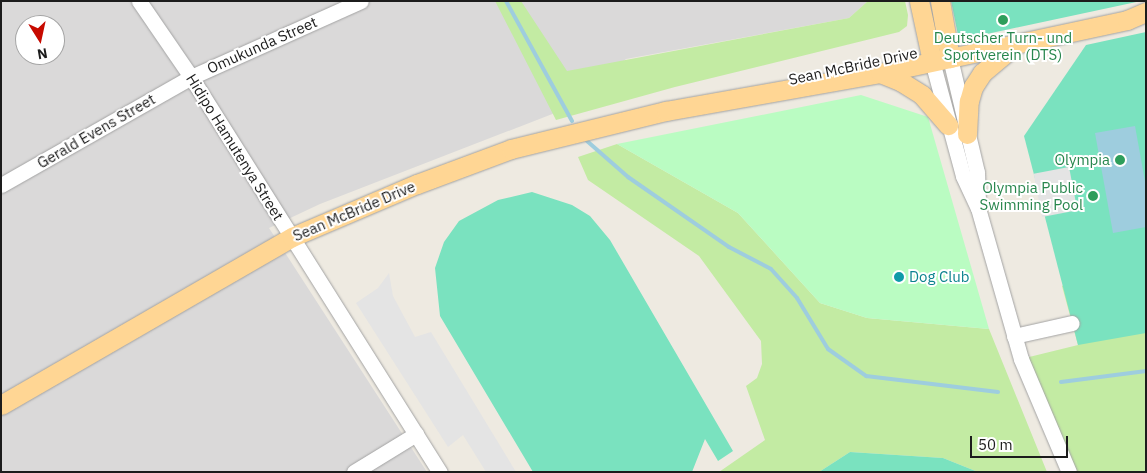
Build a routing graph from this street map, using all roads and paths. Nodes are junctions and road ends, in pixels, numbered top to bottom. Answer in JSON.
{"nodes":[{"id":1,"x":139,"y":1,"type":"edge"},
{"id":2,"x":361,"y":1,"type":"edge"},
{"id":3,"x":919,"y":1,"type":"edge"},
{"id":4,"x":940,"y":1,"type":"edge"},
{"id":5,"x":1146,"y":8,"type":"edge"},
{"id":6,"x":1146,"y":12,"type":"edge"},
{"id":7,"x":1021,"y":43,"type":"junction"},
{"id":8,"x":940,"y":54,"type":"junction"},
{"id":9,"x":880,"y":73,"type":"junction"},
{"id":10,"x":191,"y":77,"type":"junction"},
{"id":11,"x":740,"y":96,"type":"junction"},
{"id":12,"x":948,"y":125,"type":"junction"},
{"id":13,"x":967,"y":134,"type":"junction"},
{"id":14,"x":1,"y":185,"type":"edge"},
{"id":15,"x":978,"y":208,"type":"junction"},
{"id":16,"x":292,"y":237,"type":"junction"},
{"id":17,"x":1072,"y":323,"type":"dead end"},
{"id":18,"x":1014,"y":336,"type":"junction"},
{"id":19,"x":1,"y":405,"type":"edge"},
{"id":20,"x":416,"y":434,"type":"junction"},
{"id":21,"x":354,"y":472,"type":"edge"},
{"id":22,"x":440,"y":472,"type":"edge"},
{"id":23,"x":1069,"y":472,"type":"edge"}],
"edges":[{"from":1,"to":10,"type":"street","name":"Hidipo Hamutenya Street"},
{"from":2,"to":10,"type":"street","name":"Omukunda Street"},
{"from":3,"to":8,"type":"main road"},
{"from":4,"to":8,"type":"main road"},
{"from":5,"to":8,"type":"main road","name":"Sean McBride Drive"},
{"from":6,"to":7,"type":"main road","name":"Sean McBride Drive"},
{"from":7,"to":8,"type":"main road","name":"Sean McBride Drive"},
{"from":7,"to":13,"type":"main road"},
{"from":8,"to":9,"type":"main road","name":"Sean McBride Drive"},
{"from":8,"to":11,"type":"main road","name":"Sean McBride Drive"},
{"from":8,"to":12,"type":"street"},
{"from":8,"to":13,"type":"street"},
{"from":9,"to":11,"type":"main road","name":"Sean McBride Drive"},
{"from":9,"to":12,"type":"main road"},
{"from":10,"to":14,"type":"street","name":"Gerald Evens Street"},
{"from":10,"to":16,"type":"street","name":"Hidipo Hamutenya Street"},
{"from":11,"to":16,"type":"main road","name":"Sean McBride Drive"},
{"from":12,"to":15,"type":"street"},
{"from":13,"to":15,"type":"street"},
{"from":15,"to":18,"type":"street"},
{"from":16,"to":19,"type":"main road","name":"Sean McBride Drive"},
{"from":16,"to":20,"type":"street","name":"Hidipo Hamutenya Street"},
{"from":17,"to":18,"type":"street"},
{"from":18,"to":23,"type":"street"},
{"from":20,"to":21,"type":"street"},
{"from":20,"to":22,"type":"street","name":"Hidipo Hamutenya Street"}]}
